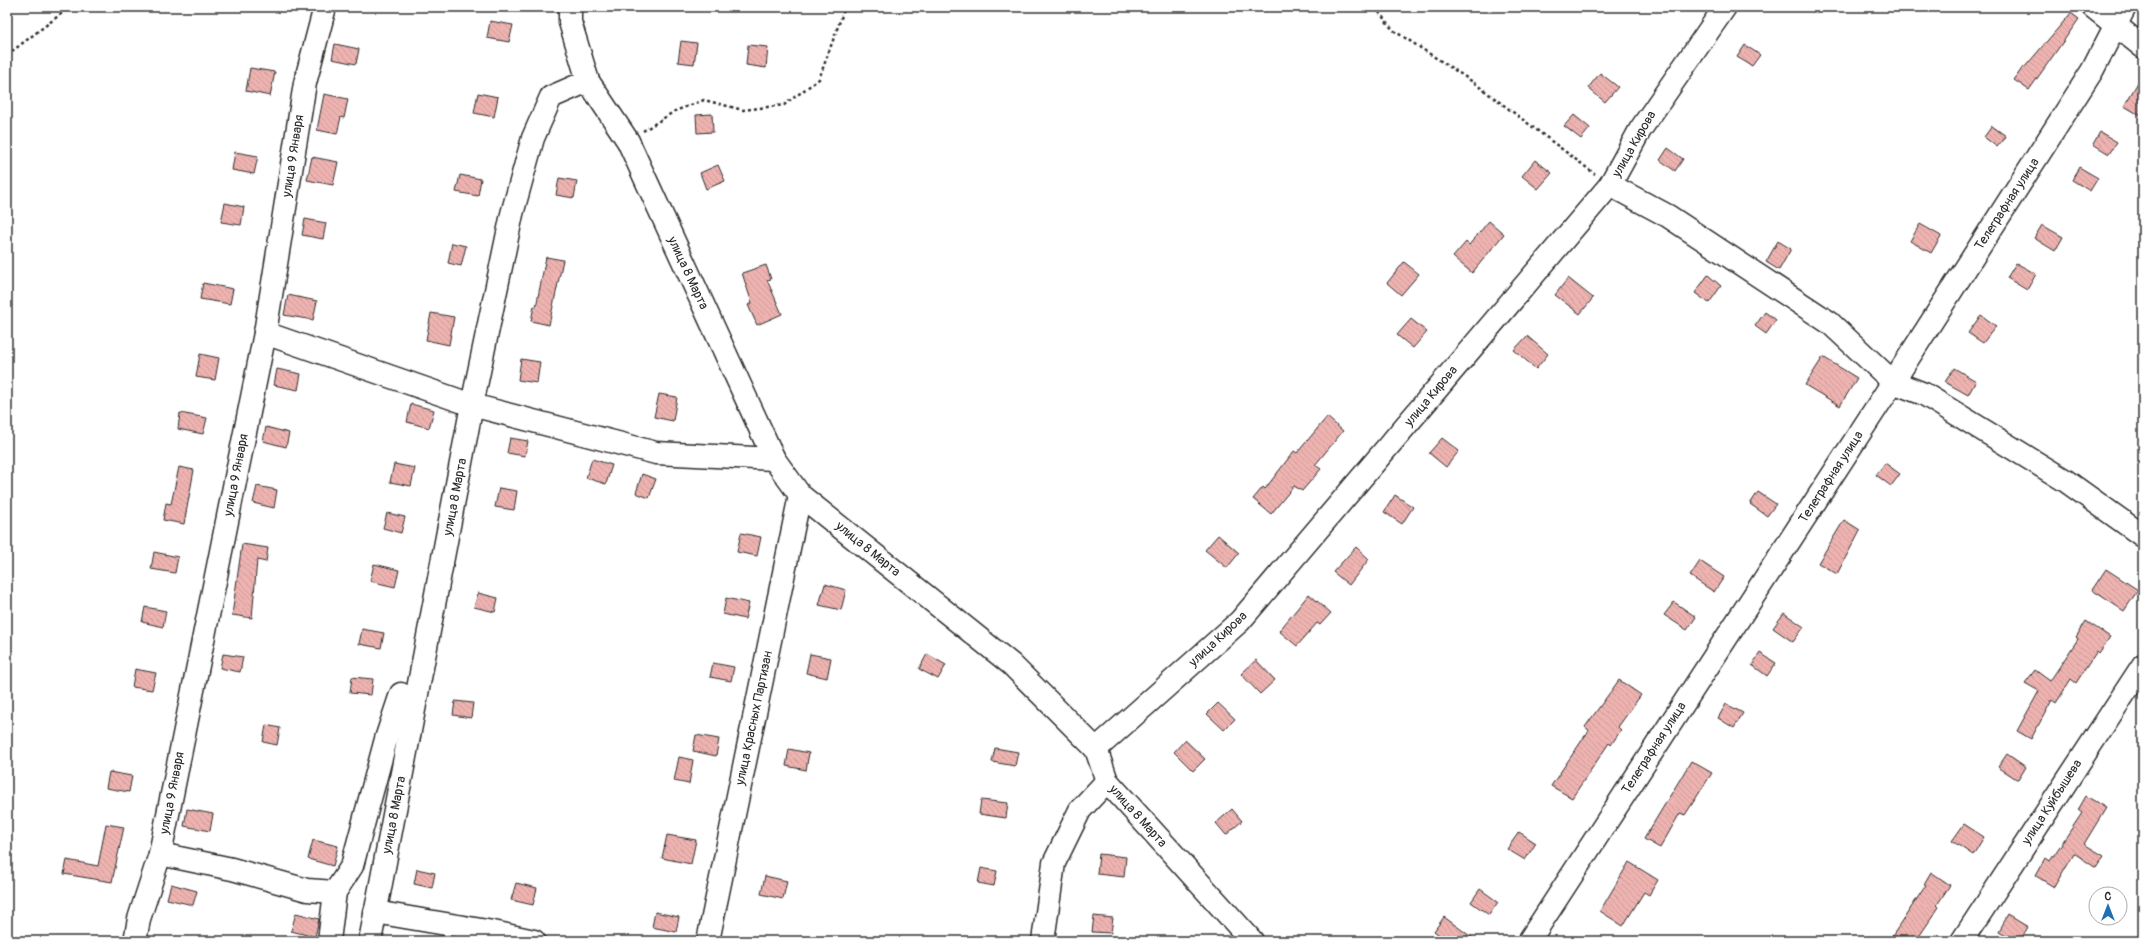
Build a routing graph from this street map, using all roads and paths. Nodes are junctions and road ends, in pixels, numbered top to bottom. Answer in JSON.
{"nodes":[{"id":1,"x":70,"y":7,"type":"edge"},
{"id":2,"x":325,"y":7,"type":"edge"},
{"id":3,"x":570,"y":7,"type":"edge"},
{"id":4,"x":845,"y":7,"type":"edge"},
{"id":5,"x":1375,"y":7,"type":"edge"},
{"id":6,"x":1725,"y":7,"type":"edge"},
{"id":7,"x":2093,"y":7,"type":"edge"},
{"id":8,"x":2120,"y":15,"type":"edge"},
{"id":9,"x":2143,"y":47,"type":"edge"},
{"id":10,"x":7,"y":56,"type":"edge"},
{"id":11,"x":588,"y":81,"type":"junction"},
{"id":12,"x":628,"y":141,"type":"junction"},
{"id":13,"x":1610,"y":185,"type":"junction"},
{"id":14,"x":265,"y":333,"type":"junction"},
{"id":15,"x":1893,"y":382,"type":"junction"},
{"id":16,"x":472,"y":405,"type":"junction"},
{"id":17,"x":774,"y":459,"type":"junction"},
{"id":18,"x":800,"y":495,"type":"junction"},
{"id":19,"x":2143,"y":536,"type":"edge"},
{"id":20,"x":440,"y":577,"type":"junction"},
{"id":21,"x":2143,"y":665,"type":"edge"},
{"id":22,"x":401,"y":694,"type":"junction"},
{"id":23,"x":1096,"y":749,"type":"junction"},
{"id":24,"x":402,"y":773,"type":"junction"},
{"id":25,"x":1107,"y":781,"type":"junction"},
{"id":26,"x":160,"y":854,"type":"junction"},
{"id":27,"x":335,"y":892,"type":"junction"},
{"id":28,"x":375,"y":912,"type":"junction"},
{"id":29,"x":135,"y":941,"type":"edge"},
{"id":30,"x":329,"y":941,"type":"edge"},
{"id":31,"x":370,"y":941,"type":"edge"},
{"id":32,"x":534,"y":941,"type":"edge"},
{"id":33,"x":708,"y":941,"type":"edge"},
{"id":34,"x":1043,"y":941,"type":"edge"},
{"id":35,"x":1252,"y":941,"type":"edge"},
{"id":36,"x":1529,"y":941,"type":"edge"},
{"id":37,"x":1962,"y":941,"type":"edge"}],
"edges":[{"from":1,"to":10,"type":"path"},
{"from":2,"to":14,"type":"street","name":"улица 9 Января"},
{"from":3,"to":11,"type":"street","name":"улица 8 Марта"},
{"from":4,"to":12,"type":"path"},
{"from":5,"to":13,"type":"path"},
{"from":6,"to":13,"type":"street","name":"улица Кирова"},
{"from":7,"to":8,"type":"street"},
{"from":8,"to":9,"type":"street"},
{"from":8,"to":15,"type":"street","name":"Телеграфная улица"},
{"from":11,"to":12,"type":"street","name":"улица 8 Марта"},
{"from":11,"to":16,"type":"street","name":"улица 8 Марта"},
{"from":12,"to":17,"type":"street","name":"улица 8 Марта"},
{"from":13,"to":15,"type":"street"},
{"from":13,"to":23,"type":"street","name":"улица Кирова"},
{"from":14,"to":16,"type":"street"},
{"from":14,"to":26,"type":"street","name":"улица 9 Января"},
{"from":15,"to":19,"type":"street"},
{"from":15,"to":36,"type":"street","name":"Телеграфная улица"},
{"from":16,"to":17,"type":"street"},
{"from":16,"to":20,"type":"street","name":"улица 8 Марта"},
{"from":17,"to":18,"type":"street","name":"улица 8 Марта"},
{"from":18,"to":23,"type":"street","name":"улица 8 Марта"},
{"from":18,"to":33,"type":"street","name":"улица Красных Партизан"},
{"from":20,"to":22,"type":"street"},
{"from":20,"to":24,"type":"street","name":"улица 8 Марта"},
{"from":21,"to":37,"type":"street","name":"улица Куйбышева"},
{"from":22,"to":24,"type":"street"},
{"from":22,"to":27,"type":"street"},
{"from":23,"to":25,"type":"street","name":"улица 8 Марта"},
{"from":24,"to":28,"type":"street","name":"улица 8 Марта"},
{"from":25,"to":34,"type":"street"},
{"from":25,"to":35,"type":"street","name":"улица 8 Марта"},
{"from":26,"to":27,"type":"street"},
{"from":26,"to":29,"type":"street","name":"улица 9 Января"},
{"from":27,"to":30,"type":"street"},
{"from":28,"to":31,"type":"street","name":"улица 8 Марта"},
{"from":28,"to":32,"type":"street"}]}
